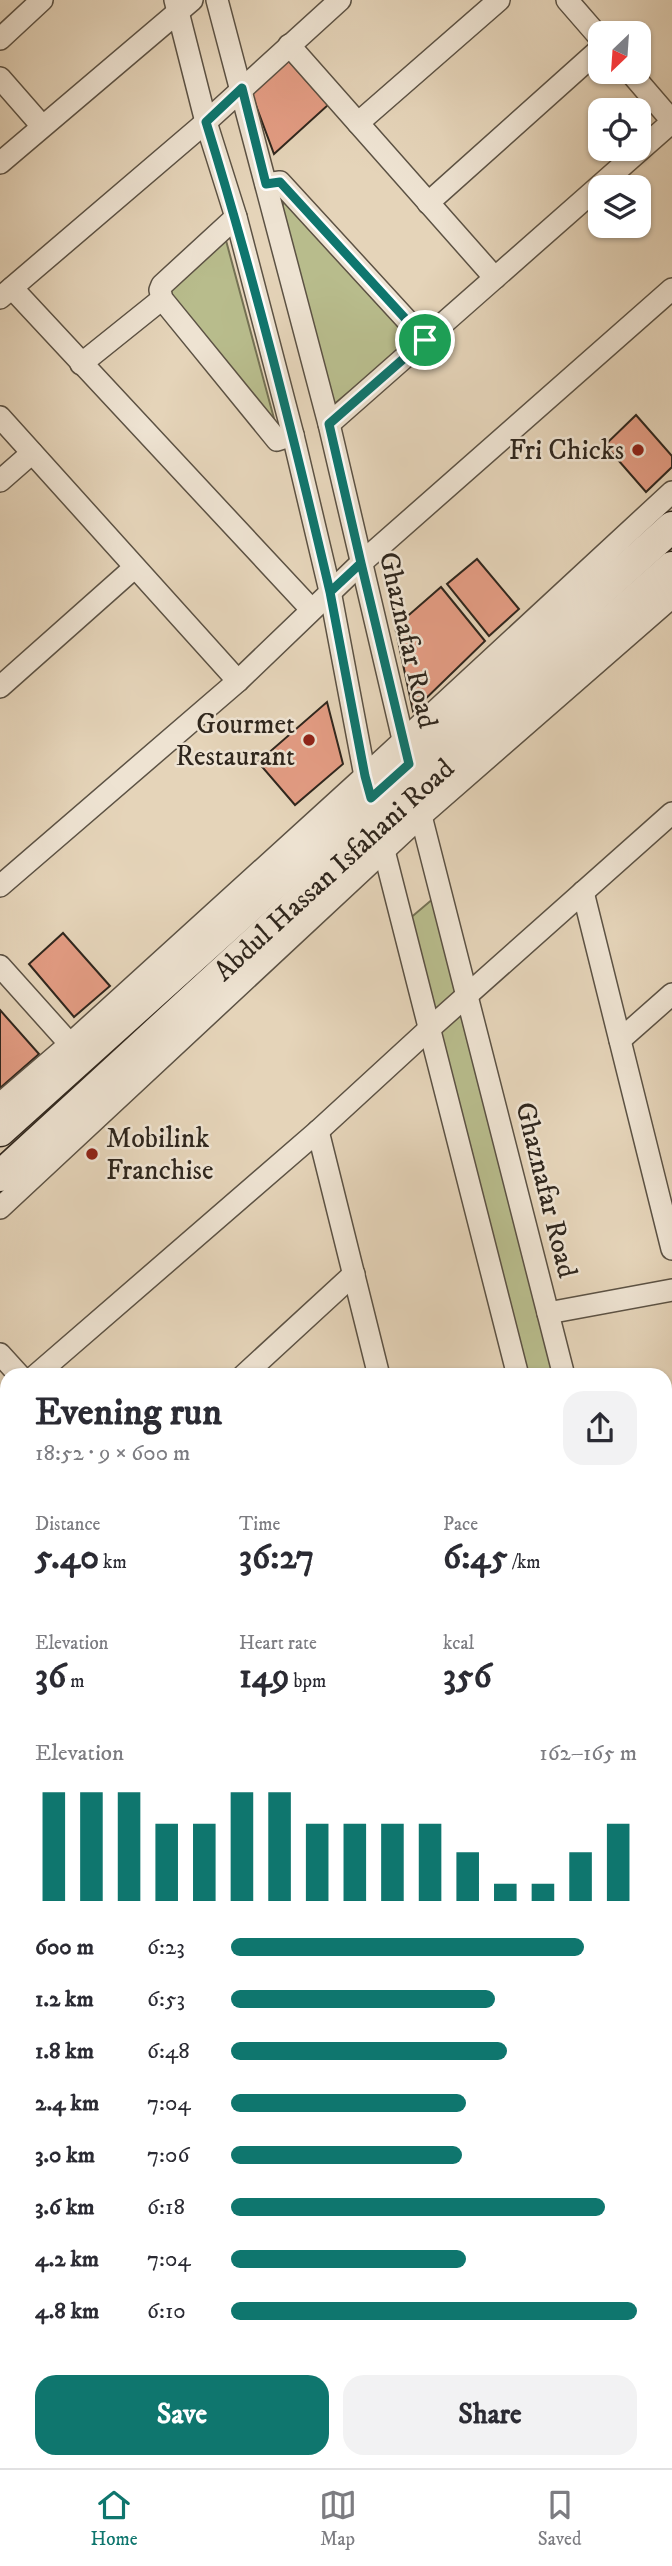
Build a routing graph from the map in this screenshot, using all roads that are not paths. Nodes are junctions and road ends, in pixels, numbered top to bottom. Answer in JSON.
{"nodes":[{"id":1,"x":42,"y":0,"type":"edge"},
{"id":2,"x":217,"y":0,"type":"edge"},
{"id":3,"x":340,"y":0,"type":"edge"},
{"id":4,"x":499,"y":0,"type":"edge"},
{"id":5,"x":567,"y":0,"type":"edge"},
{"id":6,"x":181,"y":4,"type":"edge"},
{"id":7,"x":588,"y":24,"type":"edge"},
{"id":8,"x":0,"y":39,"type":"edge"},
{"id":9,"x":289,"y":45,"type":"junction"},
{"id":10,"x":588,"y":60,"type":"edge"},
{"id":11,"x":0,"y":78,"type":"edge"},
{"id":12,"x":640,"y":84,"type":"edge"},
{"id":13,"x":242,"y":88,"type":"junction"},
{"id":14,"x":672,"y":121,"type":"edge"},
{"id":15,"x":206,"y":122,"type":"junction"},
{"id":16,"x":358,"y":123,"type":"junction"},
{"id":17,"x":42,"y":126,"type":"junction"},
{"id":18,"x":0,"y":163,"type":"edge"},
{"id":19,"x":266,"y":184,"type":"junction"},
{"id":20,"x":428,"y":203,"type":"junction"},
{"id":21,"x":236,"y":217,"type":"junction"},
{"id":22,"x":495,"y":278,"type":"junction"},
{"id":23,"x":672,"y":289,"type":"edge"},
{"id":24,"x":6,"y":293,"type":"edge"},
{"id":25,"x":162,"y":299,"type":"junction"},
{"id":26,"x":425,"y":340,"type":"junction"},
{"id":27,"x":81,"y":364,"type":"junction"},
{"id":28,"x":0,"y":417,"type":"edge"},
{"id":29,"x":329,"y":424,"type":"junction"},
{"id":30,"x":293,"y":436,"type":"junction"},
{"id":31,"x":32,"y":453,"type":"junction"},
{"id":32,"x":0,"y":481,"type":"edge"},
{"id":33,"x":672,"y":492,"type":"edge"},
{"id":34,"x":672,"y":527,"type":"edge"},
{"id":35,"x":361,"y":563,"type":"junction"},
{"id":36,"x":672,"y":567,"type":"edge"},
{"id":37,"x":134,"y":568,"type":"junction"},
{"id":38,"x":330,"y":592,"type":"junction"},
{"id":39,"x":672,"y":597,"type":"edge"},
{"id":40,"x":310,"y":609,"type":"junction"},
{"id":41,"x":238,"y":681,"type":"junction"},
{"id":42,"x":0,"y":687,"type":"edge"},
{"id":43,"x":406,"y":751,"type":"junction"},
{"id":44,"x":368,"y":787,"type":"junction"},
{"id":45,"x":419,"y":805,"type":"junction"},
{"id":46,"x":672,"y":813,"type":"edge"},
{"id":47,"x":381,"y":840,"type":"junction"},
{"id":48,"x":0,"y":886,"type":"edge"},
{"id":49,"x":583,"y":892,"type":"junction"},
{"id":50,"x":0,"y":966,"type":"edge"},
{"id":51,"x":468,"y":995,"type":"junction"},
{"id":52,"x":672,"y":995,"type":"edge"},
{"id":53,"x":428,"y":1030,"type":"junction"},
{"id":54,"x":620,"y":1040,"type":"junction"},
{"id":55,"x":76,"y":1051,"type":"junction"},
{"id":56,"x":0,"y":1104,"type":"edge"},
{"id":57,"x":0,"y":1131,"type":"edge"},
{"id":58,"x":318,"y":1131,"type":"junction"},
{"id":59,"x":0,"y":1177,"type":"edge"},
{"id":60,"x":0,"y":1208,"type":"edge"},
{"id":61,"x":672,"y":1249,"type":"edge"},
{"id":62,"x":354,"y":1273,"type":"junction"},
{"id":63,"x":672,"y":1290,"type":"edge"},
{"id":64,"x":548,"y":1312,"type":"junction"},
{"id":65,"x":0,"y":1354,"type":"edge"},
{"id":66,"x":13,"y":1368,"type":"edge"},
{"id":67,"x":44,"y":1368,"type":"edge"},
{"id":68,"x":252,"y":1368,"type":"edge"},
{"id":69,"x":377,"y":1368,"type":"edge"},
{"id":70,"x":516,"y":1368,"type":"edge"},
{"id":71,"x":562,"y":1368,"type":"edge"}],
"edges":[{"from":1,"to":8,"type":"street"},
{"from":2,"to":13,"type":"street","name":"Ghaznafar Road"},
{"from":3,"to":9,"type":"street"},
{"from":4,"to":16,"type":"street"},
{"from":5,"to":7,"type":"street"},
{"from":6,"to":15,"type":"street"},
{"from":6,"to":17,"type":"street"},
{"from":9,"to":13,"type":"street"},
{"from":9,"to":16,"type":"street"},
{"from":10,"to":20,"type":"street"},
{"from":11,"to":17,"type":"street"},
{"from":12,"to":14,"type":"street"},
{"from":13,"to":15,"type":"street"},
{"from":13,"to":19,"type":"street","name":"Ghaznafar Road"},
{"from":14,"to":22,"type":"street"},
{"from":15,"to":21,"type":"street"},
{"from":15,"to":24,"type":"street"},
{"from":16,"to":20,"type":"street"},
{"from":17,"to":18,"type":"street"},
{"from":19,"to":26,"type":"street"},
{"from":19,"to":29,"type":"street","name":"Ghaznafar Road"},
{"from":20,"to":22,"type":"street"},
{"from":21,"to":25,"type":"street"},
{"from":21,"to":30,"type":"street"},
{"from":22,"to":26,"type":"street"},
{"from":23,"to":35,"type":"street"},
{"from":24,"to":27,"type":"street"},
{"from":25,"to":27,"type":"street"},
{"from":25,"to":30,"type":"street"},
{"from":26,"to":29,"type":"street"},
{"from":27,"to":40,"type":"street"},
{"from":28,"to":31,"type":"street"},
{"from":29,"to":35,"type":"street","name":"Ghaznafar Road"},
{"from":30,"to":38,"type":"street"},
{"from":31,"to":32,"type":"street"},
{"from":31,"to":37,"type":"street"},
{"from":33,"to":43,"type":"street"},
{"from":34,"to":43,"type":"main road","name":"Abdul Hassan Isfahani Road"},
{"from":35,"to":38,"type":"street"},
{"from":35,"to":43,"type":"street","name":"Ghaznafar Road"},
{"from":36,"to":45,"type":"main road","name":"Abdul Hassan Isfahani Road"},
{"from":37,"to":41,"type":"street"},
{"from":37,"to":42,"type":"street"},
{"from":38,"to":40,"type":"street"},
{"from":38,"to":44,"type":"street"},
{"from":39,"to":45,"type":"street"},
{"from":40,"to":41,"type":"street"},
{"from":41,"to":48,"type":"street"},
{"from":43,"to":44,"type":"main road","name":"Abdul Hassan Isfahani Road"},
{"from":43,"to":45,"type":"street","name":"Ghaznafar Road"},
{"from":44,"to":47,"type":"street"},
{"from":44,"to":55,"type":"main road","name":"Abdul Hassan Isfahani Road"},
{"from":45,"to":47,"type":"main road","name":"Abdul Hassan Isfahani Road"},
{"from":45,"to":51,"type":"street","name":"Ghaznafar Road"},
{"from":46,"to":49,"type":"street"},
{"from":47,"to":53,"type":"street"},
{"from":47,"to":59,"type":"main road","name":"Abdul Hassan Isfahani Road"},
{"from":47,"to":60,"type":"street"},
{"from":49,"to":51,"type":"street"},
{"from":49,"to":54,"type":"street"},
{"from":50,"to":55,"type":"street"},
{"from":51,"to":53,"type":"street"},
{"from":51,"to":64,"type":"street","name":"Ghaznafar Road"},
{"from":52,"to":54,"type":"street"},
{"from":53,"to":58,"type":"street"},
{"from":53,"to":70,"type":"street"},
{"from":54,"to":61,"type":"street"},
{"from":55,"to":56,"type":"street"},
{"from":55,"to":57,"type":"main road","name":"Abdul Hassan Isfahani Road"},
{"from":58,"to":62,"type":"street"},
{"from":58,"to":67,"type":"street"},
{"from":62,"to":68,"type":"street"},
{"from":62,"to":69,"type":"street"},
{"from":63,"to":64,"type":"street"},
{"from":64,"to":71,"type":"street","name":"Ghaznafar Road"},
{"from":65,"to":66,"type":"street"}]}
